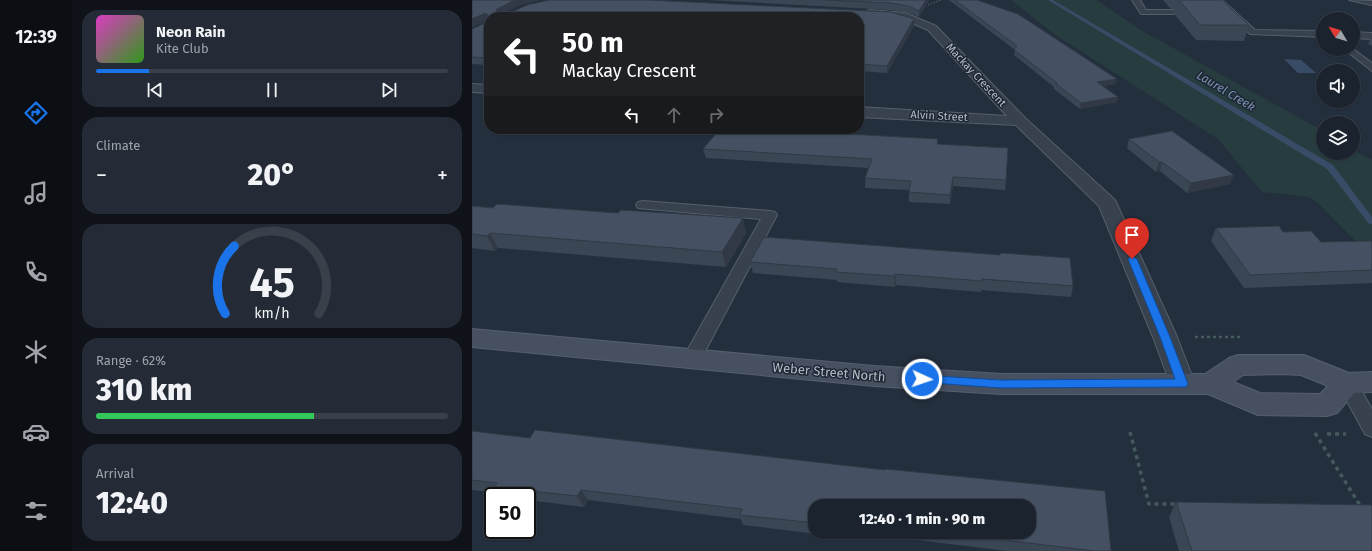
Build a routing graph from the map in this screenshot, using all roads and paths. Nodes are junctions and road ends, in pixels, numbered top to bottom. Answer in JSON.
{"nodes":[{"id":1,"x":1136,"y":0,"type":"edge"},
{"id":2,"x":1218,"y":0,"type":"edge"},
{"id":3,"x":1352,"y":0,"type":"edge"},
{"id":4,"x":1372,"y":3,"type":"edge"},
{"id":5,"x":864,"y":12,"type":"edge"},
{"id":6,"x":1173,"y":12,"type":"dead end"},
{"id":7,"x":1316,"y":34,"type":"edge"},
{"id":8,"x":1360,"y":35,"type":"edge"},
{"id":9,"x":1372,"y":36,"type":"edge"},
{"id":10,"x":1357,"y":56,"type":"edge"},
{"id":11,"x":1372,"y":68,"type":"edge"},
{"id":12,"x":472,"y":88,"type":"edge"},
{"id":13,"x":484,"y":89,"type":"edge"},
{"id":14,"x":864,"y":112,"type":"edge"},
{"id":15,"x":1020,"y":121,"type":"junction"},
{"id":16,"x":643,"y":206,"type":"dead end"},
{"id":17,"x":1194,"y":337,"type":"dead end"},
{"id":18,"x":1244,"y":337,"type":"dead end"},
{"id":19,"x":472,"y":338,"type":"edge"},
{"id":20,"x":692,"y":358,"type":"junction"},
{"id":21,"x":1359,"y":383,"type":"edge"},
{"id":22,"x":1182,"y":384,"type":"junction"},
{"id":23,"x":1210,"y":384,"type":"junction"},
{"id":24,"x":1372,"y":428,"type":"edge"},
{"id":25,"x":1130,"y":432,"type":"dead end"},
{"id":26,"x":1316,"y":435,"type":"dead end"},
{"id":27,"x":1181,"y":504,"type":"edge"},
{"id":28,"x":1356,"y":512,"type":"edge"}],
"edges":[{"from":1,"to":6,"type":"lane"},
{"from":2,"to":7,"type":"lane"},
{"from":3,"to":4,"type":"lane"},
{"from":5,"to":15,"type":"street","name":"Mackay Crescent"},
{"from":8,"to":9,"type":"lane"},
{"from":10,"to":11,"type":"lane"},
{"from":12,"to":13,"type":"street"},
{"from":14,"to":15,"type":"street","name":"Alvin Street"},
{"from":15,"to":22,"type":"street","name":"Mackay Crescent"},
{"from":16,"to":20,"type":"lane"},
{"from":17,"to":18,"type":"path"},
{"from":19,"to":20,"type":"main road","name":"Weber Street North"},
{"from":20,"to":22,"type":"main road","name":"Weber Street North"},
{"from":21,"to":23,"type":"main road"},
{"from":21,"to":23,"type":"main road","name":"Weber Street North"},
{"from":21,"to":24,"type":"lane"},
{"from":22,"to":23,"type":"main road","name":"Weber Street North"},
{"from":25,"to":27,"type":"path"},
{"from":26,"to":28,"type":"path"}]}
